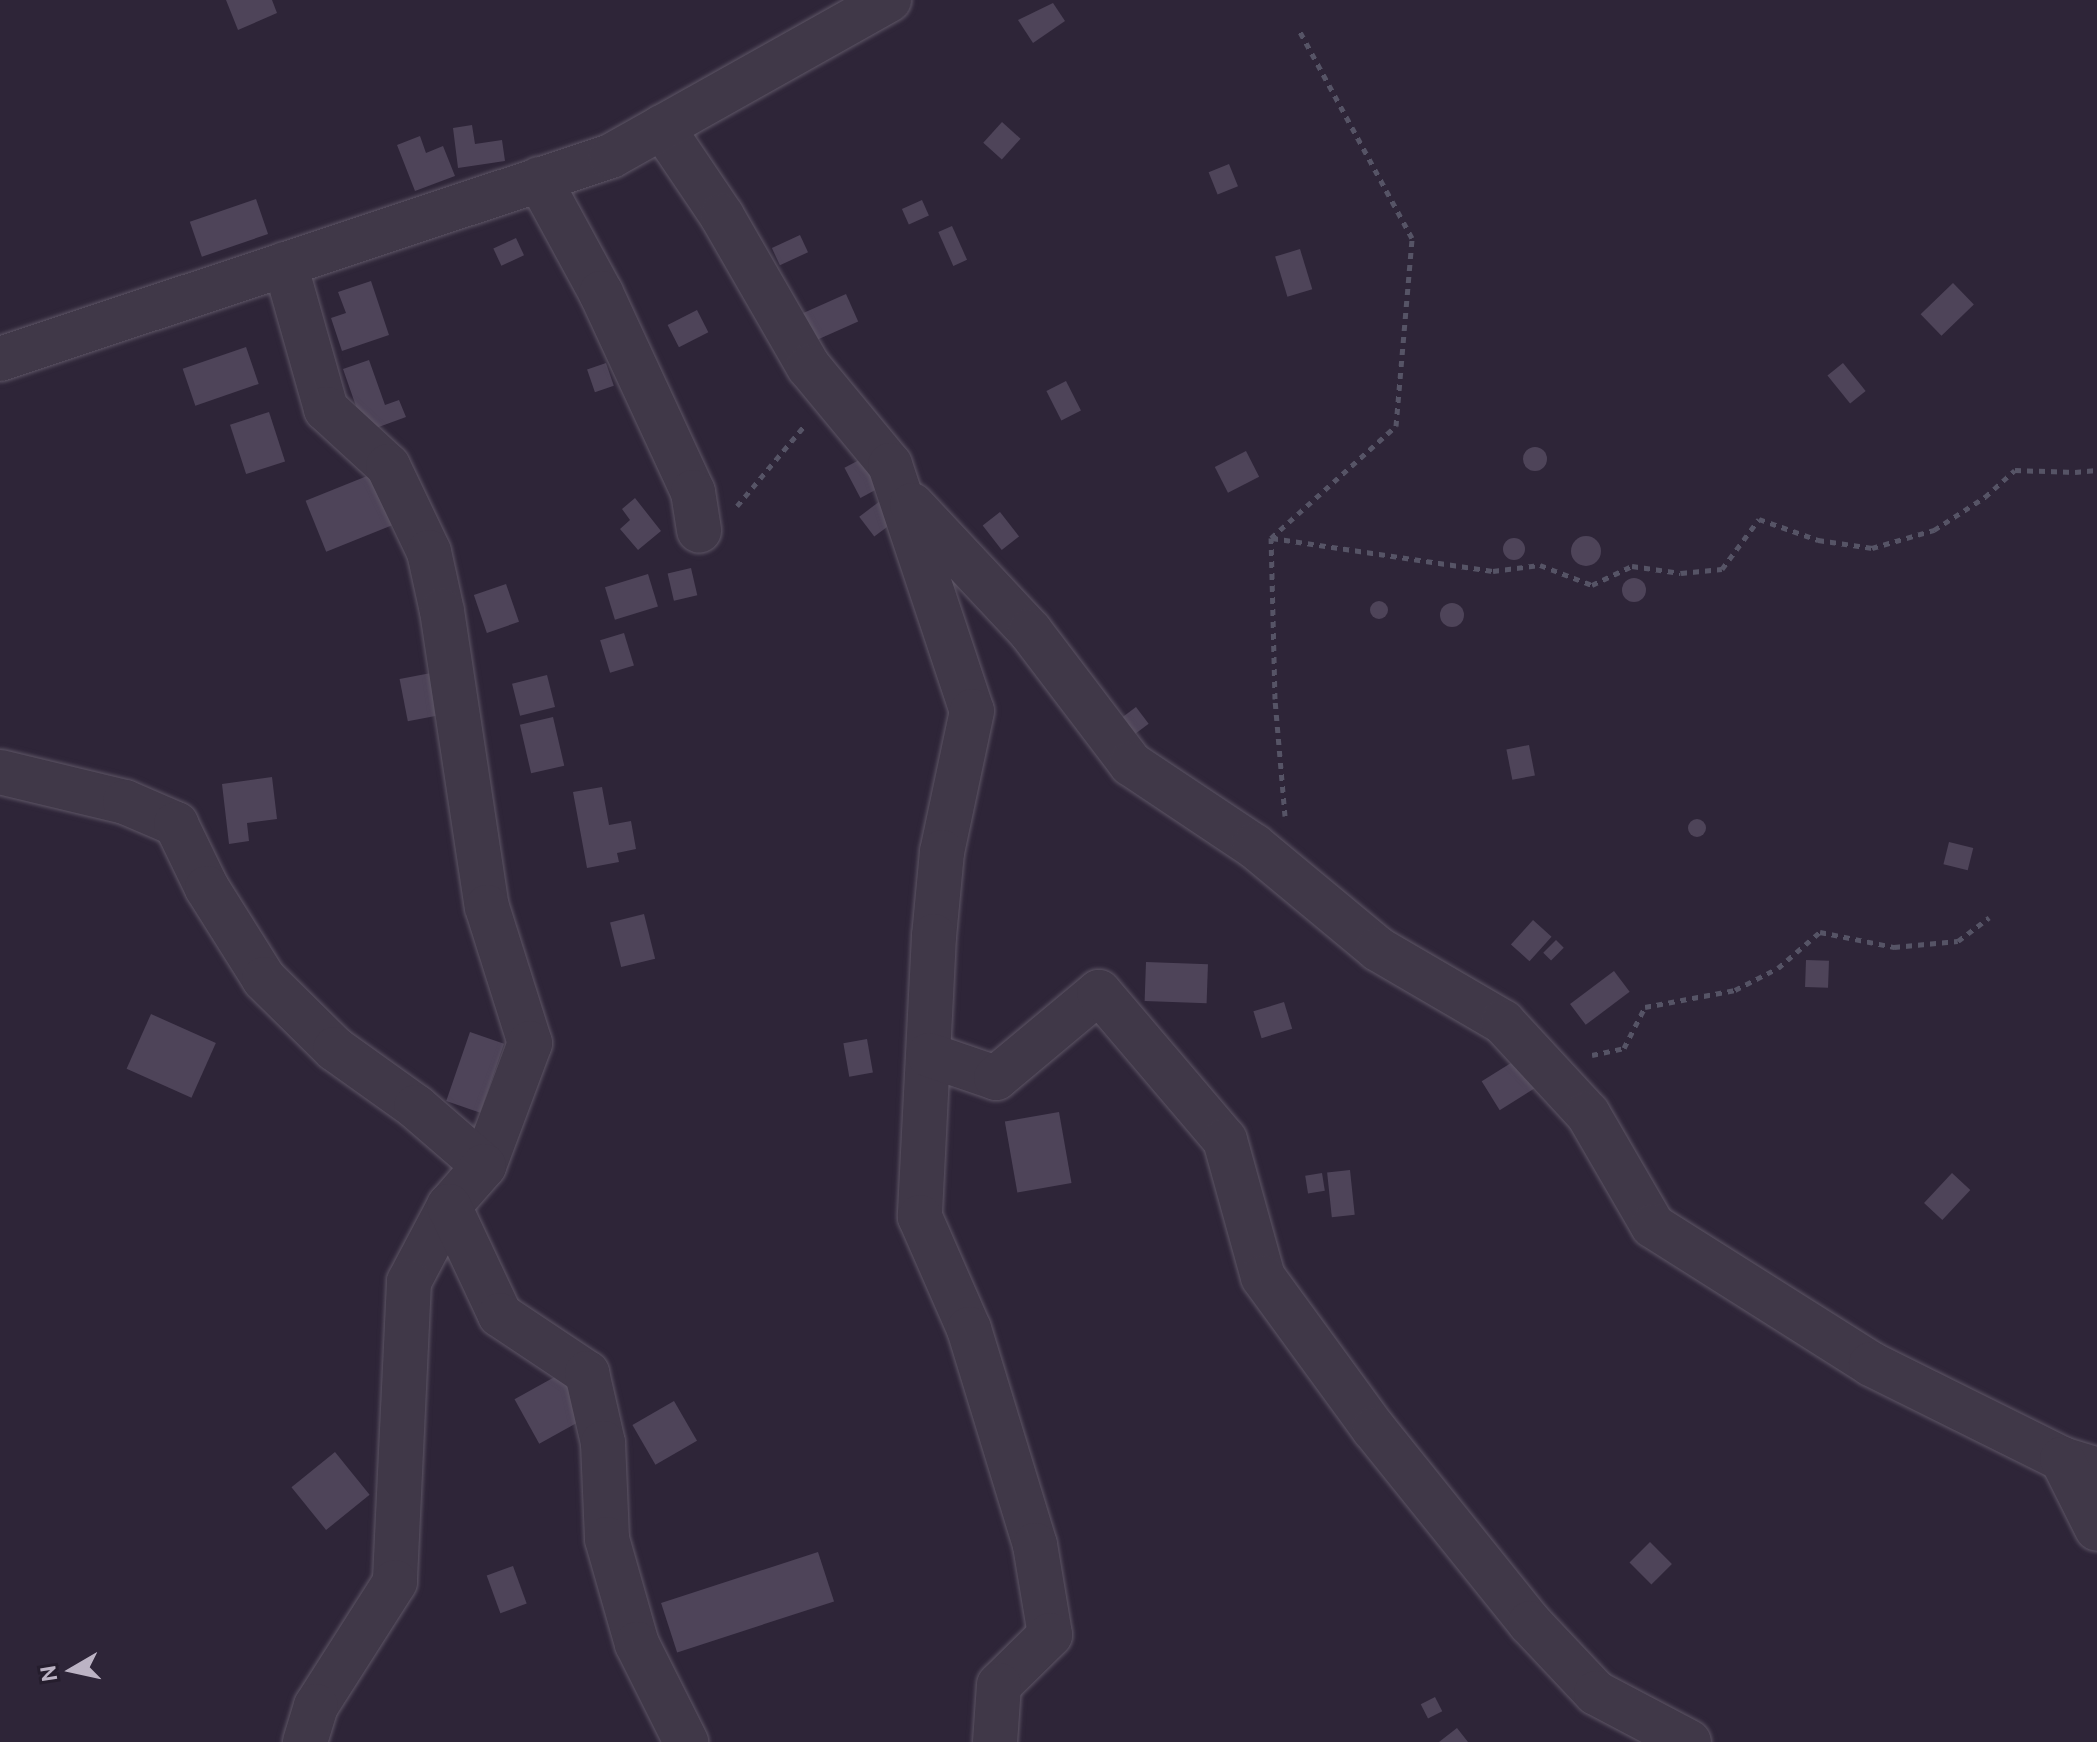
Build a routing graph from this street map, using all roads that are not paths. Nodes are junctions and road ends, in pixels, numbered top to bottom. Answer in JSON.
{"nodes":[{"id":1,"x":889,"y":0,"type":"edge"},
{"id":2,"x":662,"y":127,"type":"junction"},
{"id":3,"x":539,"y":179,"type":"junction"},
{"id":4,"x":285,"y":264,"type":"junction"},
{"id":5,"x":0,"y":359,"type":"edge"},
{"id":6,"x":899,"y":492,"type":"junction"},
{"id":7,"x":699,"y":531,"type":"road end"},
{"id":8,"x":0,"y":772,"type":"edge"},
{"id":9,"x":929,"y":1055,"type":"junction"},
{"id":10,"x":484,"y":1166,"type":"junction"},
{"id":11,"x":449,"y":1206,"type":"junction"},
{"id":12,"x":2079,"y":1465,"type":"edge"},
{"id":13,"x":2097,"y":1529,"type":"edge"},
{"id":14,"x":305,"y":1742,"type":"edge"},
{"id":15,"x":686,"y":1742,"type":"edge"},
{"id":16,"x":995,"y":1742,"type":"edge"},
{"id":17,"x":1689,"y":1742,"type":"edge"}],
"edges":[{"from":1,"to":2,"type":"street"},
{"from":2,"to":3,"type":"street"},
{"from":2,"to":6,"type":"street"},
{"from":3,"to":4,"type":"street"},
{"from":3,"to":7,"type":"street"},
{"from":4,"to":5,"type":"street"},
{"from":4,"to":10,"type":"street"},
{"from":6,"to":9,"type":"street"},
{"from":6,"to":12,"type":"street"},
{"from":8,"to":10,"type":"street"},
{"from":9,"to":16,"type":"street"},
{"from":9,"to":17,"type":"street"},
{"from":10,"to":11,"type":"street"},
{"from":11,"to":14,"type":"street"},
{"from":11,"to":15,"type":"street"},
{"from":12,"to":13,"type":"street"}]}
